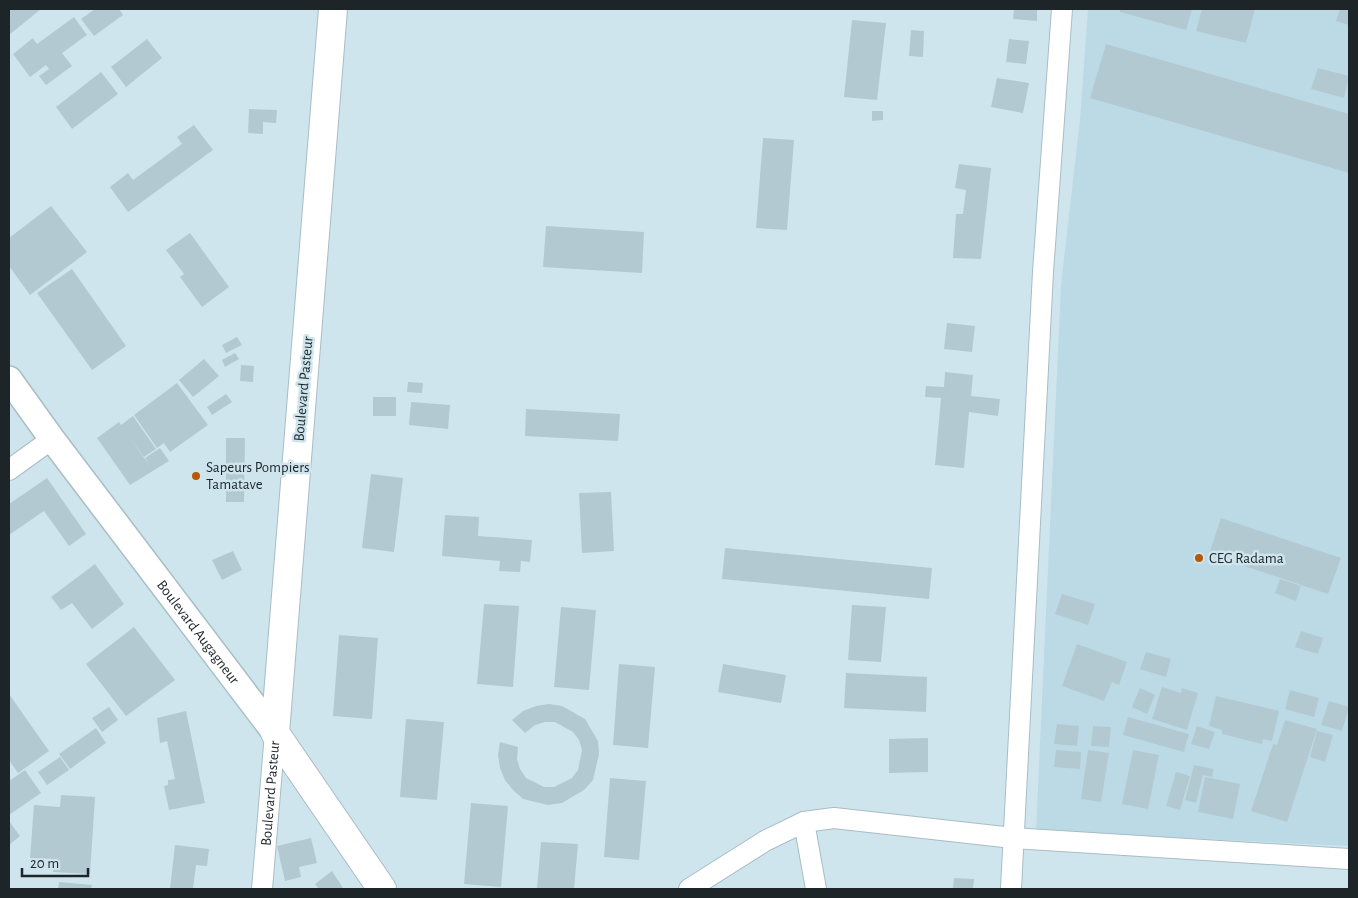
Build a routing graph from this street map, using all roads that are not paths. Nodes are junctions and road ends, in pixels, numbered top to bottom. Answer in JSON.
{"nodes":[{"id":1,"x":333,"y":9,"type":"edge"},
{"id":2,"x":1062,"y":9,"type":"edge"},
{"id":3,"x":9,"y":379,"type":"edge"},
{"id":4,"x":52,"y":439,"type":"junction"},
{"id":5,"x":9,"y":470,"type":"edge"},
{"id":6,"x":275,"y":733,"type":"junction"},
{"id":7,"x":804,"y":822,"type":"junction"},
{"id":8,"x":1012,"y":838,"type":"junction"},
{"id":9,"x":1349,"y":859,"type":"edge"},
{"id":10,"x":262,"y":889,"type":"edge"},
{"id":11,"x":382,"y":889,"type":"edge"},
{"id":12,"x":689,"y":889,"type":"edge"},
{"id":13,"x":816,"y":889,"type":"edge"},
{"id":14,"x":1011,"y":889,"type":"edge"}],
"edges":[{"from":1,"to":6,"type":"main road","name":"Boulevard Pasteur"},
{"from":2,"to":8,"type":"street"},
{"from":3,"to":4,"type":"street","name":"Boulevard Augagneur"},
{"from":4,"to":5,"type":"street"},
{"from":4,"to":6,"type":"street","name":"Boulevard Augagneur"},
{"from":6,"to":10,"type":"street","name":"Boulevard Pasteur"},
{"from":6,"to":11,"type":"main road","name":"Boulevard Augagneur"},
{"from":7,"to":8,"type":"street"},
{"from":7,"to":12,"type":"street"},
{"from":7,"to":13,"type":"street"},
{"from":8,"to":9,"type":"street"},
{"from":8,"to":14,"type":"street"}]}
